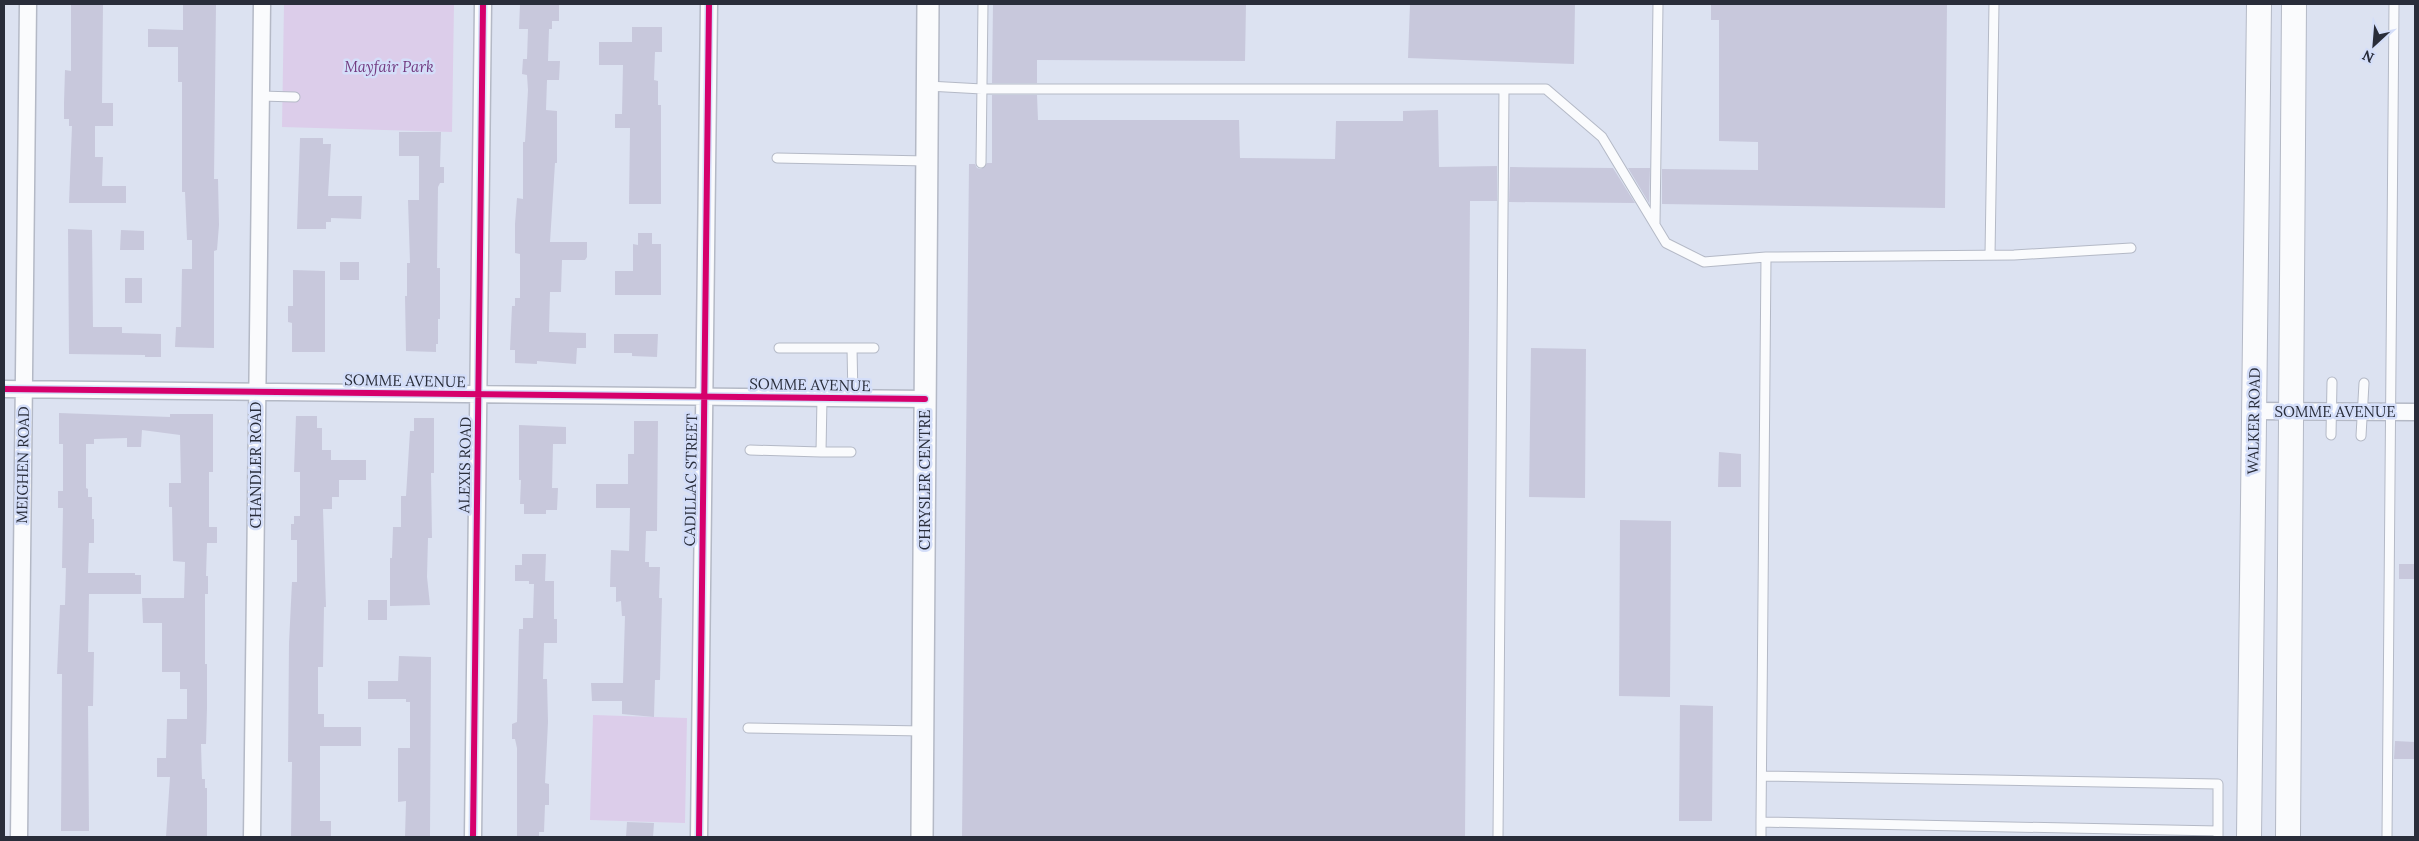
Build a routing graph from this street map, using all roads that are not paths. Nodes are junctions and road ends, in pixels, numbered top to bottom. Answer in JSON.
{"nodes":[{"id":1,"x":28,"y":4,"type":"edge"},
{"id":2,"x":262,"y":4,"type":"edge"},
{"id":3,"x":483,"y":4,"type":"edge"},
{"id":4,"x":709,"y":4,"type":"edge"},
{"id":5,"x":928,"y":4,"type":"edge"},
{"id":6,"x":983,"y":4,"type":"edge"},
{"id":7,"x":1658,"y":4,"type":"edge"},
{"id":8,"x":1994,"y":4,"type":"edge"},
{"id":9,"x":2259,"y":4,"type":"edge"},
{"id":10,"x":2294,"y":4,"type":"edge"},
{"id":11,"x":2394,"y":4,"type":"edge"},
{"id":12,"x":928,"y":86,"type":"junction"},
{"id":13,"x":982,"y":88,"type":"junction"},
{"id":14,"x":1504,"y":89,"type":"junction"},
{"id":15,"x":261,"y":96,"type":"junction"},
{"id":16,"x":295,"y":97,"type":"dead end"},
{"id":17,"x":777,"y":158,"type":"dead end"},
{"id":18,"x":927,"y":161,"type":"junction"},
{"id":19,"x":982,"y":163,"type":"dead end"},
{"id":20,"x":1655,"y":224,"type":"junction"},
{"id":21,"x":2131,"y":248,"type":"dead end"},
{"id":22,"x":1990,"y":255,"type":"junction"},
{"id":23,"x":1766,"y":258,"type":"junction"},
{"id":24,"x":779,"y":348,"type":"dead end"},
{"id":25,"x":852,"y":348,"type":"junction"},
{"id":26,"x":874,"y":348,"type":"dead end"},
{"id":27,"x":2332,"y":382,"type":"dead end"},
{"id":28,"x":2364,"y":383,"type":"dead end"},
{"id":29,"x":4,"y":389,"type":"edge"},
{"id":30,"x":23,"y":389,"type":"junction"},
{"id":31,"x":256,"y":392,"type":"junction"},
{"id":32,"x":478,"y":394,"type":"junction"},
{"id":33,"x":704,"y":396,"type":"junction"},
{"id":34,"x":822,"y":398,"type":"junction"},
{"id":35,"x":853,"y":398,"type":"junction"},
{"id":36,"x":925,"y":399,"type":"junction"},
{"id":37,"x":2254,"y":411,"type":"junction"},
{"id":38,"x":2291,"y":411,"type":"junction"},
{"id":39,"x":2332,"y":411,"type":"junction"},
{"id":40,"x":2363,"y":412,"type":"junction"},
{"id":41,"x":2390,"y":412,"type":"junction"},
{"id":42,"x":2415,"y":412,"type":"edge"},
{"id":43,"x":2332,"y":435,"type":"dead end"},
{"id":44,"x":2361,"y":436,"type":"dead end"},
{"id":45,"x":750,"y":450,"type":"dead end"},
{"id":46,"x":821,"y":452,"type":"junction"},
{"id":47,"x":851,"y":452,"type":"dead end"},
{"id":48,"x":748,"y":728,"type":"dead end"},
{"id":49,"x":923,"y":731,"type":"junction"},
{"id":50,"x":1762,"y":776,"type":"junction"},
{"id":51,"x":1761,"y":822,"type":"junction"},
{"id":52,"x":2218,"y":834,"type":"edge"},
{"id":53,"x":19,"y":837,"type":"edge"},
{"id":54,"x":252,"y":837,"type":"edge"},
{"id":55,"x":473,"y":837,"type":"edge"},
{"id":56,"x":699,"y":837,"type":"edge"},
{"id":57,"x":922,"y":837,"type":"edge"},
{"id":58,"x":1498,"y":837,"type":"edge"},
{"id":59,"x":1761,"y":837,"type":"edge"},
{"id":60,"x":2249,"y":837,"type":"edge"},
{"id":61,"x":2288,"y":837,"type":"edge"},
{"id":62,"x":2387,"y":837,"type":"edge"}],
"edges":[{"from":1,"to":30,"type":"street","name":"MEIGHEN ROAD"},
{"from":2,"to":15,"type":"street","name":"CHANDLER ROAD"},
{"from":3,"to":32,"type":"street","name":"ALEXIS ROAD"},
{"from":4,"to":33,"type":"street","name":"CADILLAC STREET"},
{"from":5,"to":12,"type":"street","name":"CHRYSLER CENTRE"},
{"from":6,"to":13,"type":"lane"},
{"from":7,"to":20,"type":"lane"},
{"from":8,"to":22,"type":"lane"},
{"from":9,"to":37,"type":"main road","name":"WALKER ROAD"},
{"from":10,"to":38,"type":"main road"},
{"from":11,"to":41,"type":"lane"},
{"from":12,"to":13,"type":"lane"},
{"from":12,"to":18,"type":"street","name":"CHRYSLER CENTRE"},
{"from":13,"to":14,"type":"lane"},
{"from":13,"to":19,"type":"lane"},
{"from":14,"to":20,"type":"lane"},
{"from":14,"to":58,"type":"lane"},
{"from":15,"to":16,"type":"lane"},
{"from":15,"to":31,"type":"street","name":"CHANDLER ROAD"},
{"from":17,"to":18,"type":"lane"},
{"from":18,"to":36,"type":"street","name":"CHRYSLER CENTRE"},
{"from":20,"to":23,"type":"lane"},
{"from":21,"to":22,"type":"lane"},
{"from":22,"to":23,"type":"lane"},
{"from":23,"to":50,"type":"lane"},
{"from":24,"to":25,"type":"lane"},
{"from":25,"to":26,"type":"lane"},
{"from":25,"to":35,"type":"lane"},
{"from":27,"to":39,"type":"lane"},
{"from":28,"to":40,"type":"lane"},
{"from":29,"to":30,"type":"street","name":"SOMME AVENUE"},
{"from":30,"to":31,"type":"street","name":"SOMME AVENUE"},
{"from":30,"to":53,"type":"street","name":"MEIGHEN ROAD"},
{"from":31,"to":32,"type":"street","name":"SOMME AVENUE"},
{"from":31,"to":54,"type":"street","name":"CHANDLER ROAD"},
{"from":32,"to":33,"type":"street","name":"SOMME AVENUE"},
{"from":32,"to":55,"type":"street","name":"ALEXIS ROAD"},
{"from":33,"to":34,"type":"street","name":"SOMME AVENUE"},
{"from":33,"to":56,"type":"street","name":"CADILLAC STREET"},
{"from":34,"to":35,"type":"street","name":"SOMME AVENUE"},
{"from":34,"to":46,"type":"lane"},
{"from":35,"to":36,"type":"street","name":"SOMME AVENUE"},
{"from":36,"to":49,"type":"street","name":"CHRYSLER CENTRE"},
{"from":37,"to":38,"type":"street","name":"SOMME AVENUE"},
{"from":37,"to":60,"type":"main road","name":"WALKER ROAD"},
{"from":38,"to":39,"type":"street","name":"SOMME AVENUE"},
{"from":38,"to":61,"type":"main road"},
{"from":39,"to":40,"type":"street","name":"SOMME AVENUE"},
{"from":39,"to":43,"type":"lane"},
{"from":40,"to":41,"type":"street","name":"SOMME AVENUE"},
{"from":40,"to":44,"type":"lane"},
{"from":41,"to":42,"type":"street","name":"SOMME AVENUE"},
{"from":41,"to":62,"type":"lane"},
{"from":45,"to":46,"type":"lane"},
{"from":46,"to":47,"type":"lane"},
{"from":48,"to":49,"type":"lane"},
{"from":49,"to":57,"type":"street","name":"CHRYSLER CENTRE"},
{"from":50,"to":51,"type":"lane"},
{"from":50,"to":52,"type":"lane"},
{"from":51,"to":52,"type":"lane"},
{"from":51,"to":59,"type":"lane"}]}
